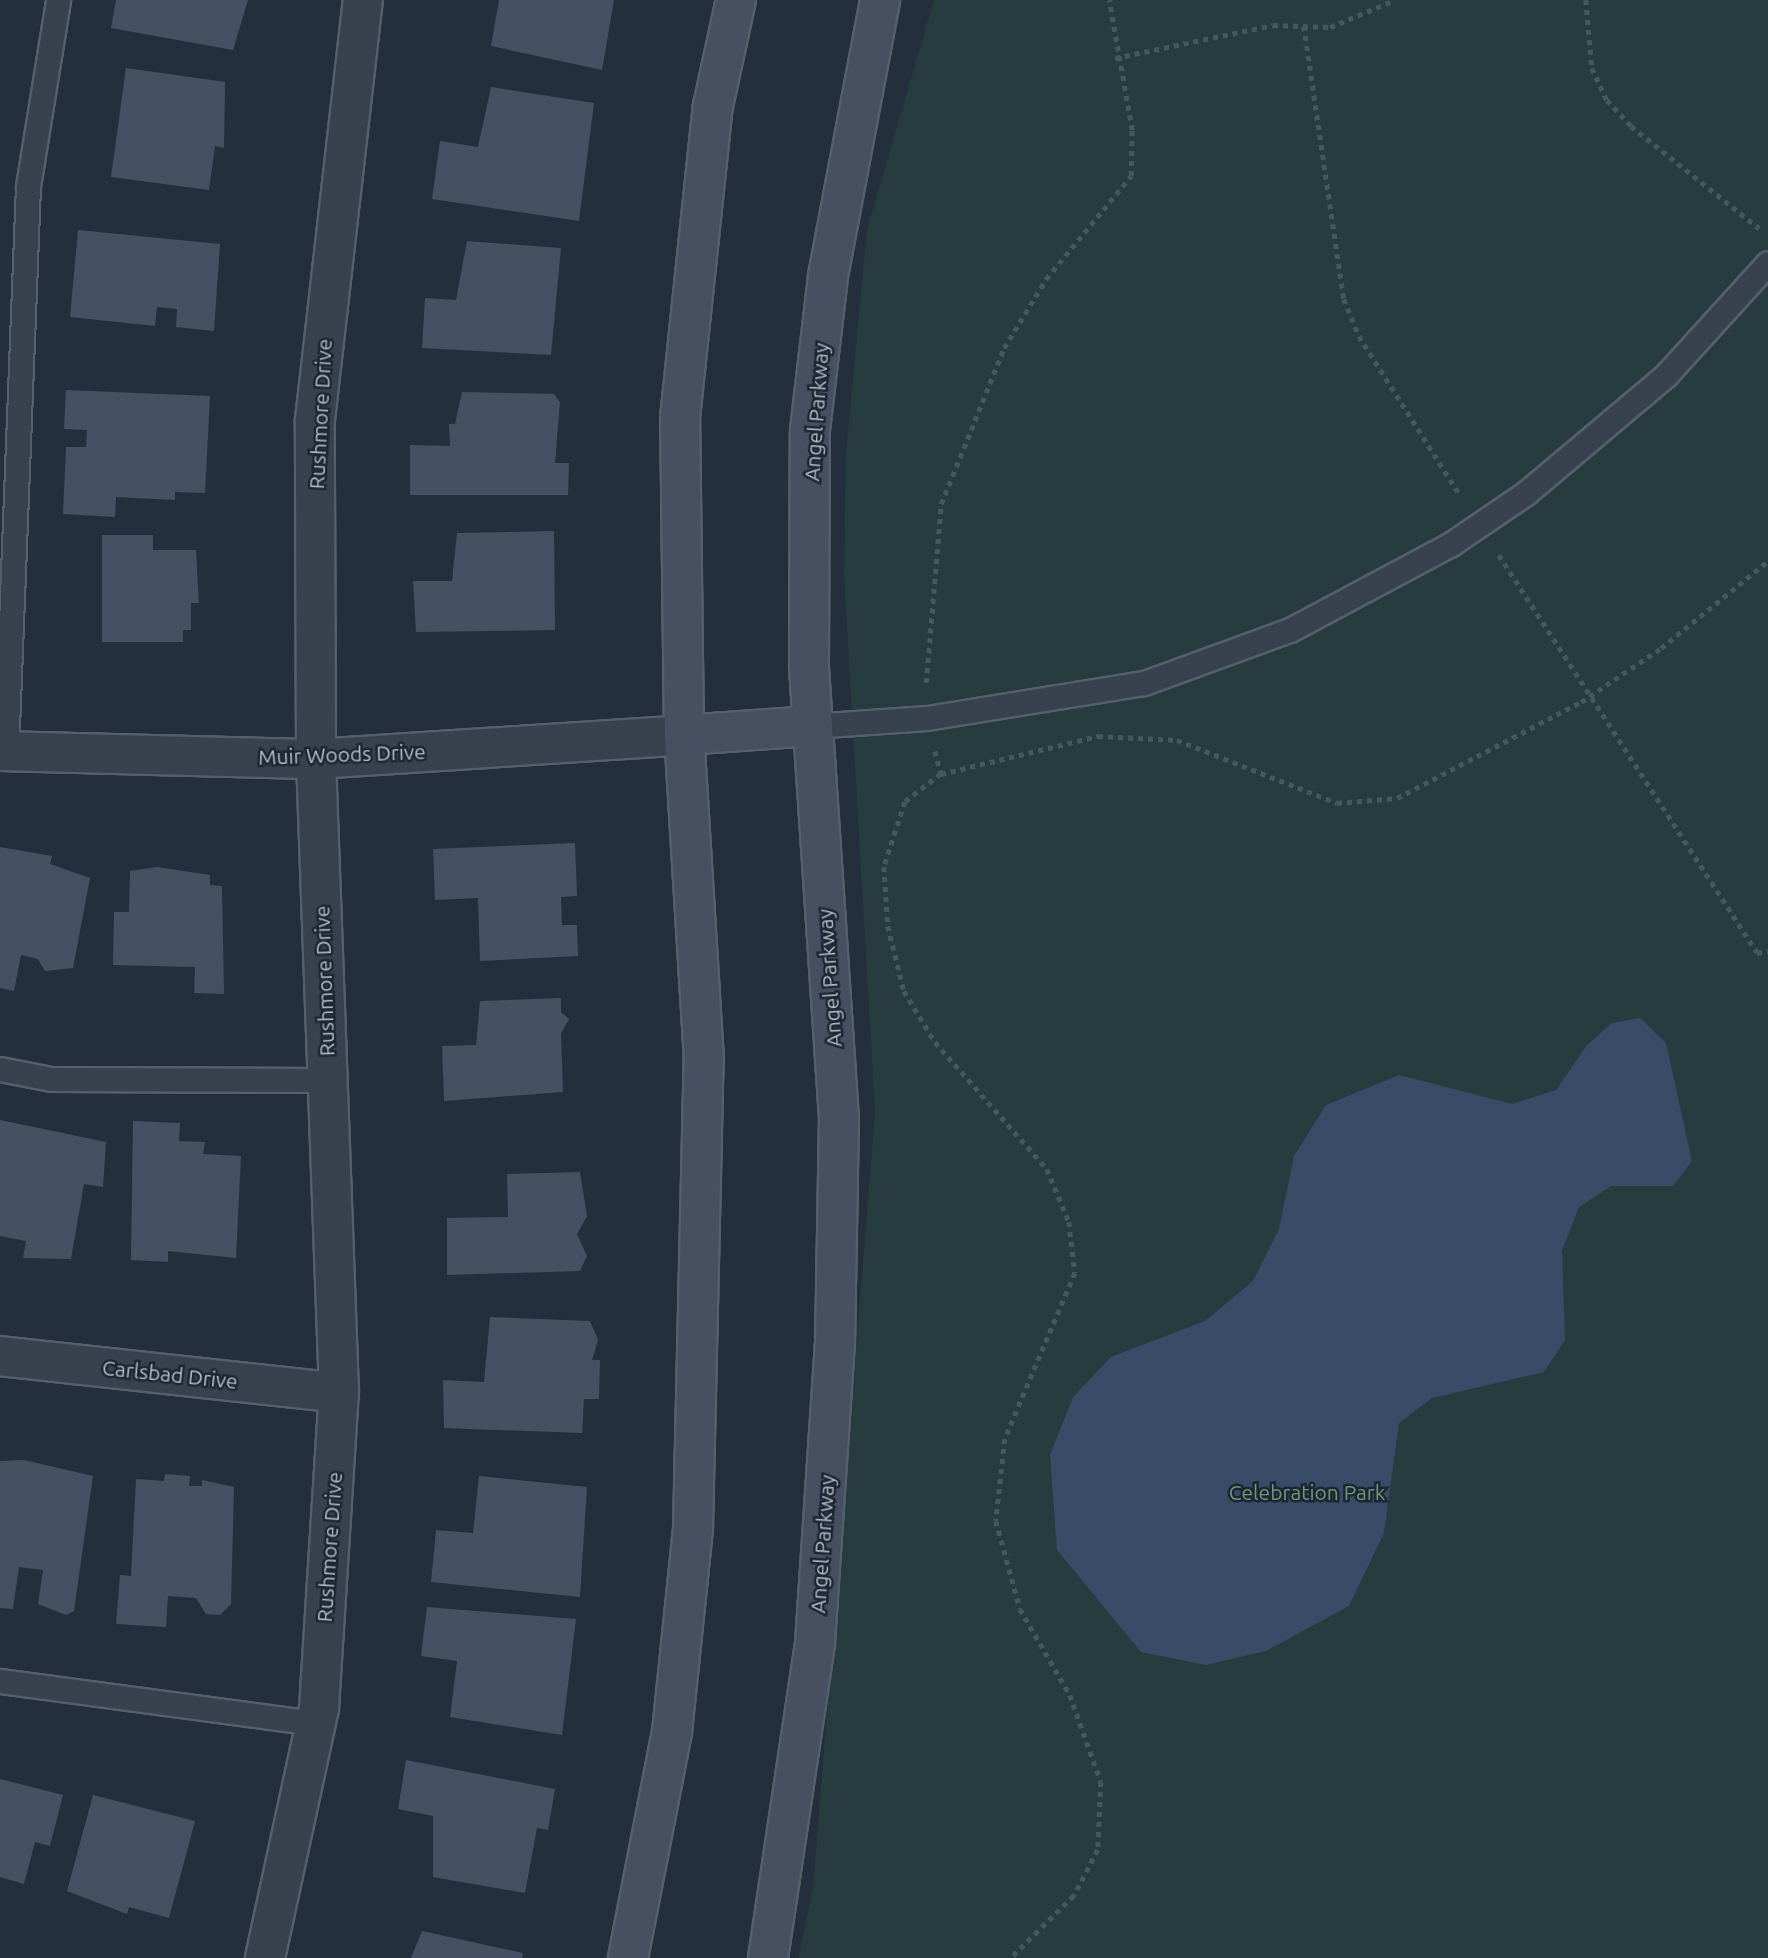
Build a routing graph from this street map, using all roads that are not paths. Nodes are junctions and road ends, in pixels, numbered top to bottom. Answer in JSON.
{"nodes":[{"id":1,"x":58,"y":0,"type":"edge"},
{"id":2,"x":363,"y":0,"type":"edge"},
{"id":3,"x":736,"y":0,"type":"edge"},
{"id":4,"x":880,"y":0,"type":"edge"},
{"id":5,"x":1768,"y":263,"type":"edge"},
{"id":6,"x":812,"y":726,"type":"junction"},
{"id":7,"x":684,"y":735,"type":"junction"},
{"id":8,"x":3,"y":752,"type":"edge"},
{"id":9,"x":316,"y":758,"type":"junction"},
{"id":10,"x":0,"y":1069,"type":"edge"},
{"id":11,"x":328,"y":1080,"type":"junction"},
{"id":12,"x":0,"y":1356,"type":"edge"},
{"id":13,"x":339,"y":1392,"type":"junction"},
{"id":14,"x":0,"y":1681,"type":"edge"},
{"id":15,"x":315,"y":1723,"type":"junction"},
{"id":16,"x":265,"y":1958,"type":"edge"},
{"id":17,"x":628,"y":1958,"type":"edge"},
{"id":18,"x":768,"y":1958,"type":"edge"}],
"edges":[{"from":1,"to":8,"type":"lane"},
{"from":2,"to":9,"type":"street","name":"Rushmore Drive"},
{"from":3,"to":7,"type":"main road"},
{"from":4,"to":6,"type":"main road","name":"Angel Parkway"},
{"from":5,"to":6,"type":"lane"},
{"from":6,"to":7,"type":"main road"},
{"from":6,"to":18,"type":"main road","name":"Angel Parkway"},
{"from":7,"to":9,"type":"street","name":"Muir Woods Drive"},
{"from":7,"to":17,"type":"main road"},
{"from":8,"to":9,"type":"street","name":"Muir Woods Drive"},
{"from":9,"to":11,"type":"street","name":"Rushmore Drive"},
{"from":10,"to":11,"type":"lane"},
{"from":11,"to":13,"type":"street","name":"Rushmore Drive"},
{"from":12,"to":13,"type":"street","name":"Carlsbad Drive"},
{"from":13,"to":15,"type":"street","name":"Rushmore Drive"},
{"from":14,"to":15,"type":"lane"},
{"from":15,"to":16,"type":"street","name":"Rushmore Drive"}]}
